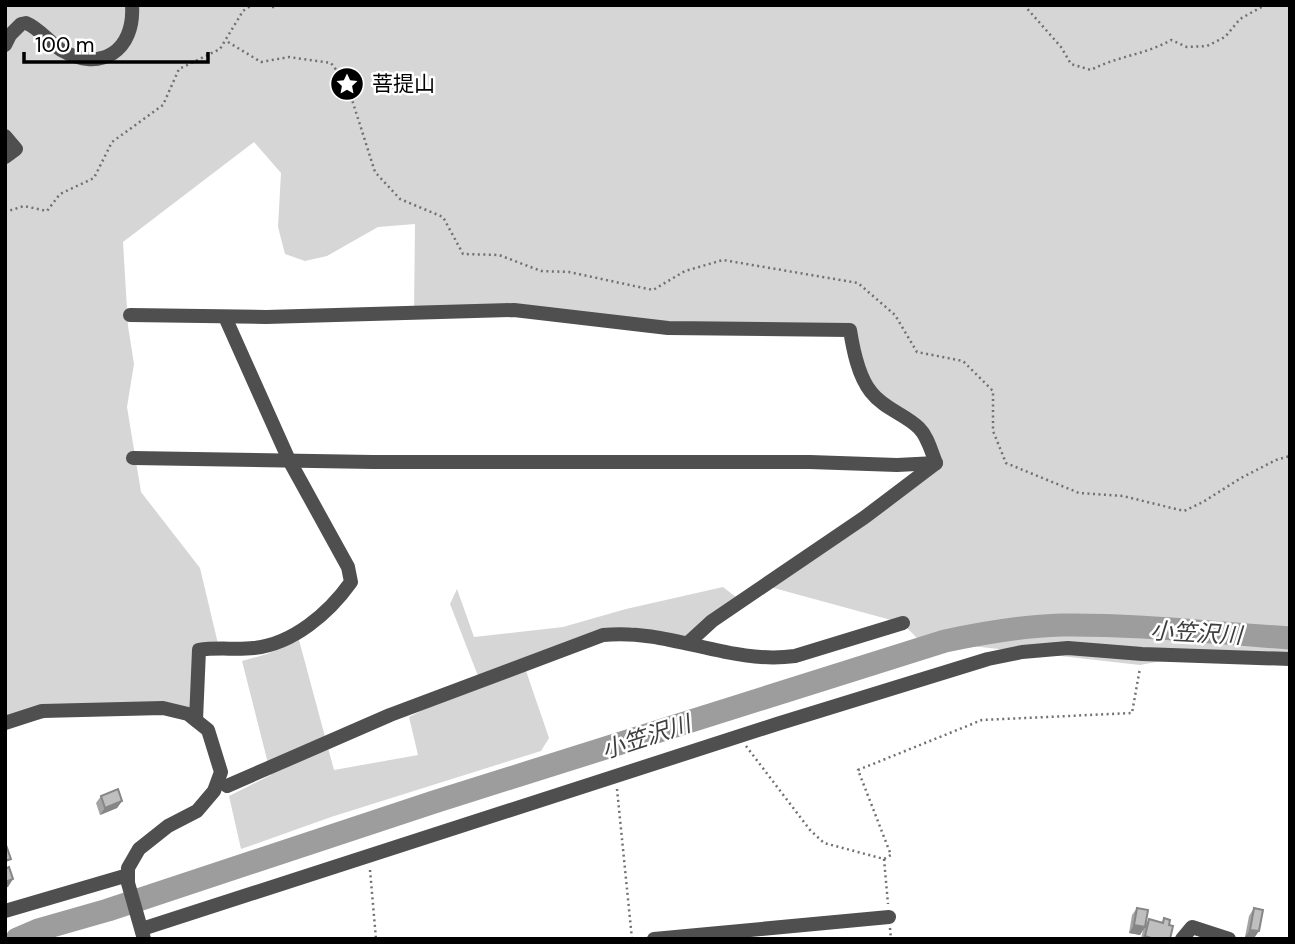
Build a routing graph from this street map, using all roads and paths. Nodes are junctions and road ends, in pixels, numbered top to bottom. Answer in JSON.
{"nodes":[{"id":1,"x":132,"y":5,"type":"edge"},
{"id":2,"x":252,"y":5,"type":"edge"},
{"id":3,"x":267,"y":5,"type":"edge"},
{"id":4,"x":276,"y":5,"type":"edge"},
{"id":5,"x":1024,"y":5,"type":"edge"},
{"id":6,"x":1265,"y":5,"type":"edge"},
{"id":7,"x":228,"y":42,"type":"dead end"},
{"id":8,"x":5,"y":45,"type":"edge"},
{"id":9,"x":5,"y":136,"type":"edge"},
{"id":10,"x":5,"y":158,"type":"edge"},
{"id":11,"x":5,"y":212,"type":"edge"},
{"id":12,"x":130,"y":315,"type":"dead end"},
{"id":13,"x":225,"y":317,"type":"junction"},
{"id":14,"x":1290,"y":456,"type":"edge"},
{"id":15,"x":133,"y":458,"type":"dead end"},
{"id":16,"x":289,"y":460,"type":"junction"},
{"id":17,"x":936,"y":463,"type":"junction"},
{"id":18,"x":903,"y":623,"type":"dead end"},
{"id":19,"x":688,"y":643,"type":"junction"},
{"id":20,"x":1142,"y":654,"type":"junction"},
{"id":21,"x":1290,"y":659,"type":"edge"},
{"id":22,"x":196,"y":720,"type":"junction"},
{"id":23,"x":5,"y":723,"type":"edge"},
{"id":24,"x":739,"y":737,"type":"junction"},
{"id":25,"x":616,"y":776,"type":"junction"},
{"id":26,"x":226,"y":786,"type":"dead end"},
{"id":27,"x":369,"y":856,"type":"junction"},
{"id":28,"x":884,"y":859,"type":"junction"},
{"id":29,"x":128,"y":879,"type":"junction"},
{"id":30,"x":5,"y":911,"type":"edge"},
{"id":31,"x":889,"y":917,"type":"junction"},
{"id":32,"x":142,"y":930,"type":"edge"},
{"id":33,"x":376,"y":939,"type":"edge"},
{"id":34,"x":632,"y":939,"type":"edge"},
{"id":35,"x":654,"y":939,"type":"edge"},
{"id":36,"x":891,"y":939,"type":"edge"},
{"id":37,"x":1182,"y":939,"type":"edge"},
{"id":38,"x":1230,"y":939,"type":"edge"}],
"edges":[{"from":1,"to":8,"type":"street"},
{"from":2,"to":11,"type":"path"},
{"from":3,"to":4,"type":"path"},
{"from":5,"to":6,"type":"path"},
{"from":7,"to":14,"type":"path"},
{"from":9,"to":10,"type":"street"},
{"from":12,"to":13,"type":"street"},
{"from":13,"to":16,"type":"street"},
{"from":13,"to":17,"type":"street"},
{"from":15,"to":16,"type":"street"},
{"from":16,"to":17,"type":"street"},
{"from":16,"to":22,"type":"street"},
{"from":17,"to":19,"type":"street"},
{"from":18,"to":19,"type":"street"},
{"from":19,"to":26,"type":"street"},
{"from":20,"to":21,"type":"street"},
{"from":20,"to":24,"type":"street"},
{"from":20,"to":28,"type":"path"},
{"from":22,"to":23,"type":"street"},
{"from":22,"to":29,"type":"street"},
{"from":24,"to":25,"type":"street"},
{"from":24,"to":28,"type":"path"},
{"from":25,"to":27,"type":"street"},
{"from":25,"to":34,"type":"path"},
{"from":27,"to":32,"type":"street"},
{"from":27,"to":33,"type":"path"},
{"from":28,"to":31,"type":"path"},
{"from":29,"to":30,"type":"street"},
{"from":29,"to":32,"type":"street"},
{"from":31,"to":35,"type":"street"},
{"from":31,"to":36,"type":"path"},
{"from":37,"to":38,"type":"street"}]}
